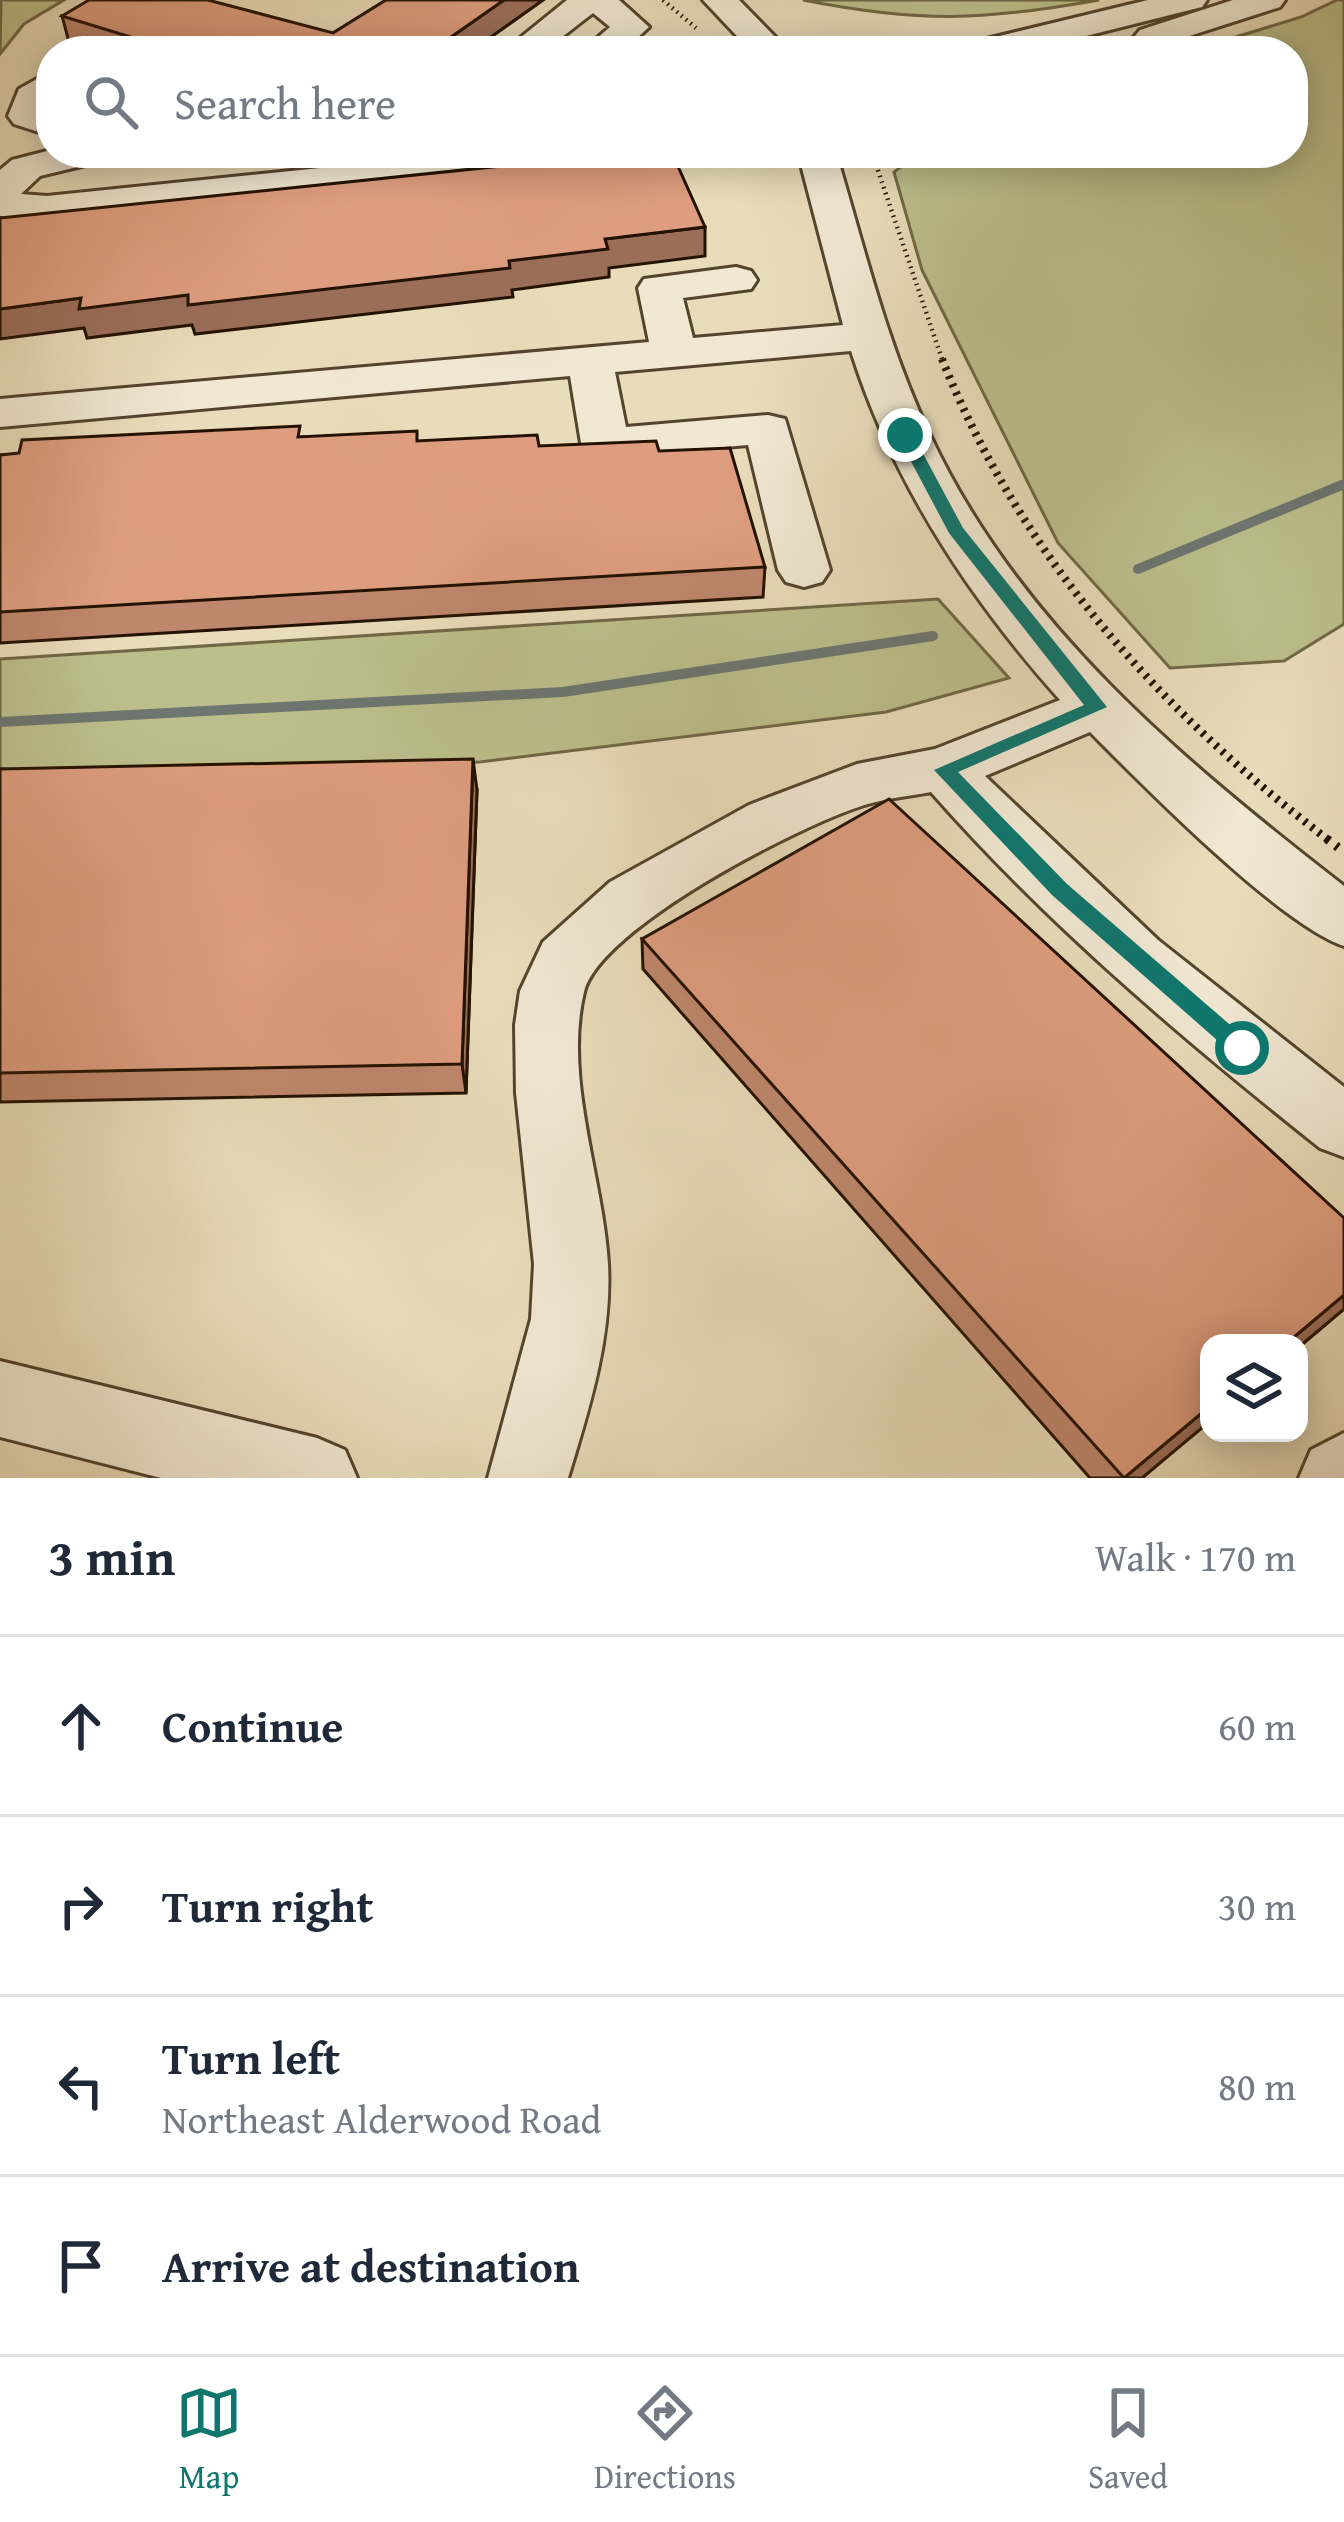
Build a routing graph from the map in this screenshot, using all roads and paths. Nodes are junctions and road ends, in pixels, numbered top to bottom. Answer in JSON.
{"nodes":[{"id":1,"x":593,"y":0,"type":"edge"},
{"id":2,"x":663,"y":0,"type":"edge"},
{"id":3,"x":720,"y":0,"type":"edge"},
{"id":4,"x":1268,"y":0,"type":"edge"},
{"id":5,"x":1197,"y":7,"type":"edge"},
{"id":6,"x":543,"y":36,"type":"edge"},
{"id":7,"x":620,"y":36,"type":"edge"},
{"id":8,"x":704,"y":36,"type":"edge"},
{"id":9,"x":756,"y":36,"type":"edge"},
{"id":10,"x":1056,"y":36,"type":"edge"},
{"id":11,"x":1132,"y":36,"type":"edge"},
{"id":12,"x":36,"y":94,"type":"edge"},
{"id":13,"x":36,"y":119,"type":"edge"},
{"id":14,"x":36,"y":166,"type":"edge"},
{"id":15,"x":435,"y":168,"type":"edge"},
{"id":16,"x":822,"y":168,"type":"edge"},
{"id":17,"x":877,"y":168,"type":"edge"},
{"id":18,"x":0,"y":195,"type":"edge"},
{"id":19,"x":736,"y":280,"type":"dead end"},
{"id":20,"x":872,"y":336,"type":"junction"},
{"id":21,"x":674,"y":354,"type":"junction"},
{"id":22,"x":590,"y":361,"type":"junction"},
{"id":23,"x":0,"y":413,"type":"edge"},
{"id":24,"x":804,"y":569,"type":"dead end"},
{"id":25,"x":1097,"y":707,"type":"junction"},
{"id":26,"x":944,"y":770,"type":"junction"},
{"id":27,"x":1344,"y":852,"type":"edge"},
{"id":28,"x":1344,"y":921,"type":"edge"},
{"id":29,"x":1344,"y":1126,"type":"edge"},
{"id":30,"x":0,"y":1399,"type":"edge"},
{"id":31,"x":316,"y":1478,"type":"edge"},
{"id":32,"x":528,"y":1478,"type":"edge"}],
"edges":[{"from":1,"to":6,"type":"street"},
{"from":1,"to":7,"type":"street"},
{"from":2,"to":8,"type":"path"},
{"from":3,"to":9,"type":"street"},
{"from":4,"to":5,"type":"street"},
{"from":5,"to":10,"type":"street"},
{"from":5,"to":11,"type":"street"},
{"from":12,"to":13,"type":"street"},
{"from":14,"to":18,"type":"street"},
{"from":15,"to":18,"type":"street"},
{"from":16,"to":20,"type":"street"},
{"from":17,"to":27,"type":"path"},
{"from":19,"to":21,"type":"street"},
{"from":20,"to":21,"type":"street"},
{"from":20,"to":25,"type":"street"},
{"from":21,"to":22,"type":"street"},
{"from":22,"to":23,"type":"street"},
{"from":22,"to":24,"type":"street"},
{"from":25,"to":26,"type":"street"},
{"from":25,"to":28,"type":"street"},
{"from":26,"to":29,"type":"street"},
{"from":26,"to":32,"type":"street"},
{"from":30,"to":31,"type":"street"}]}
